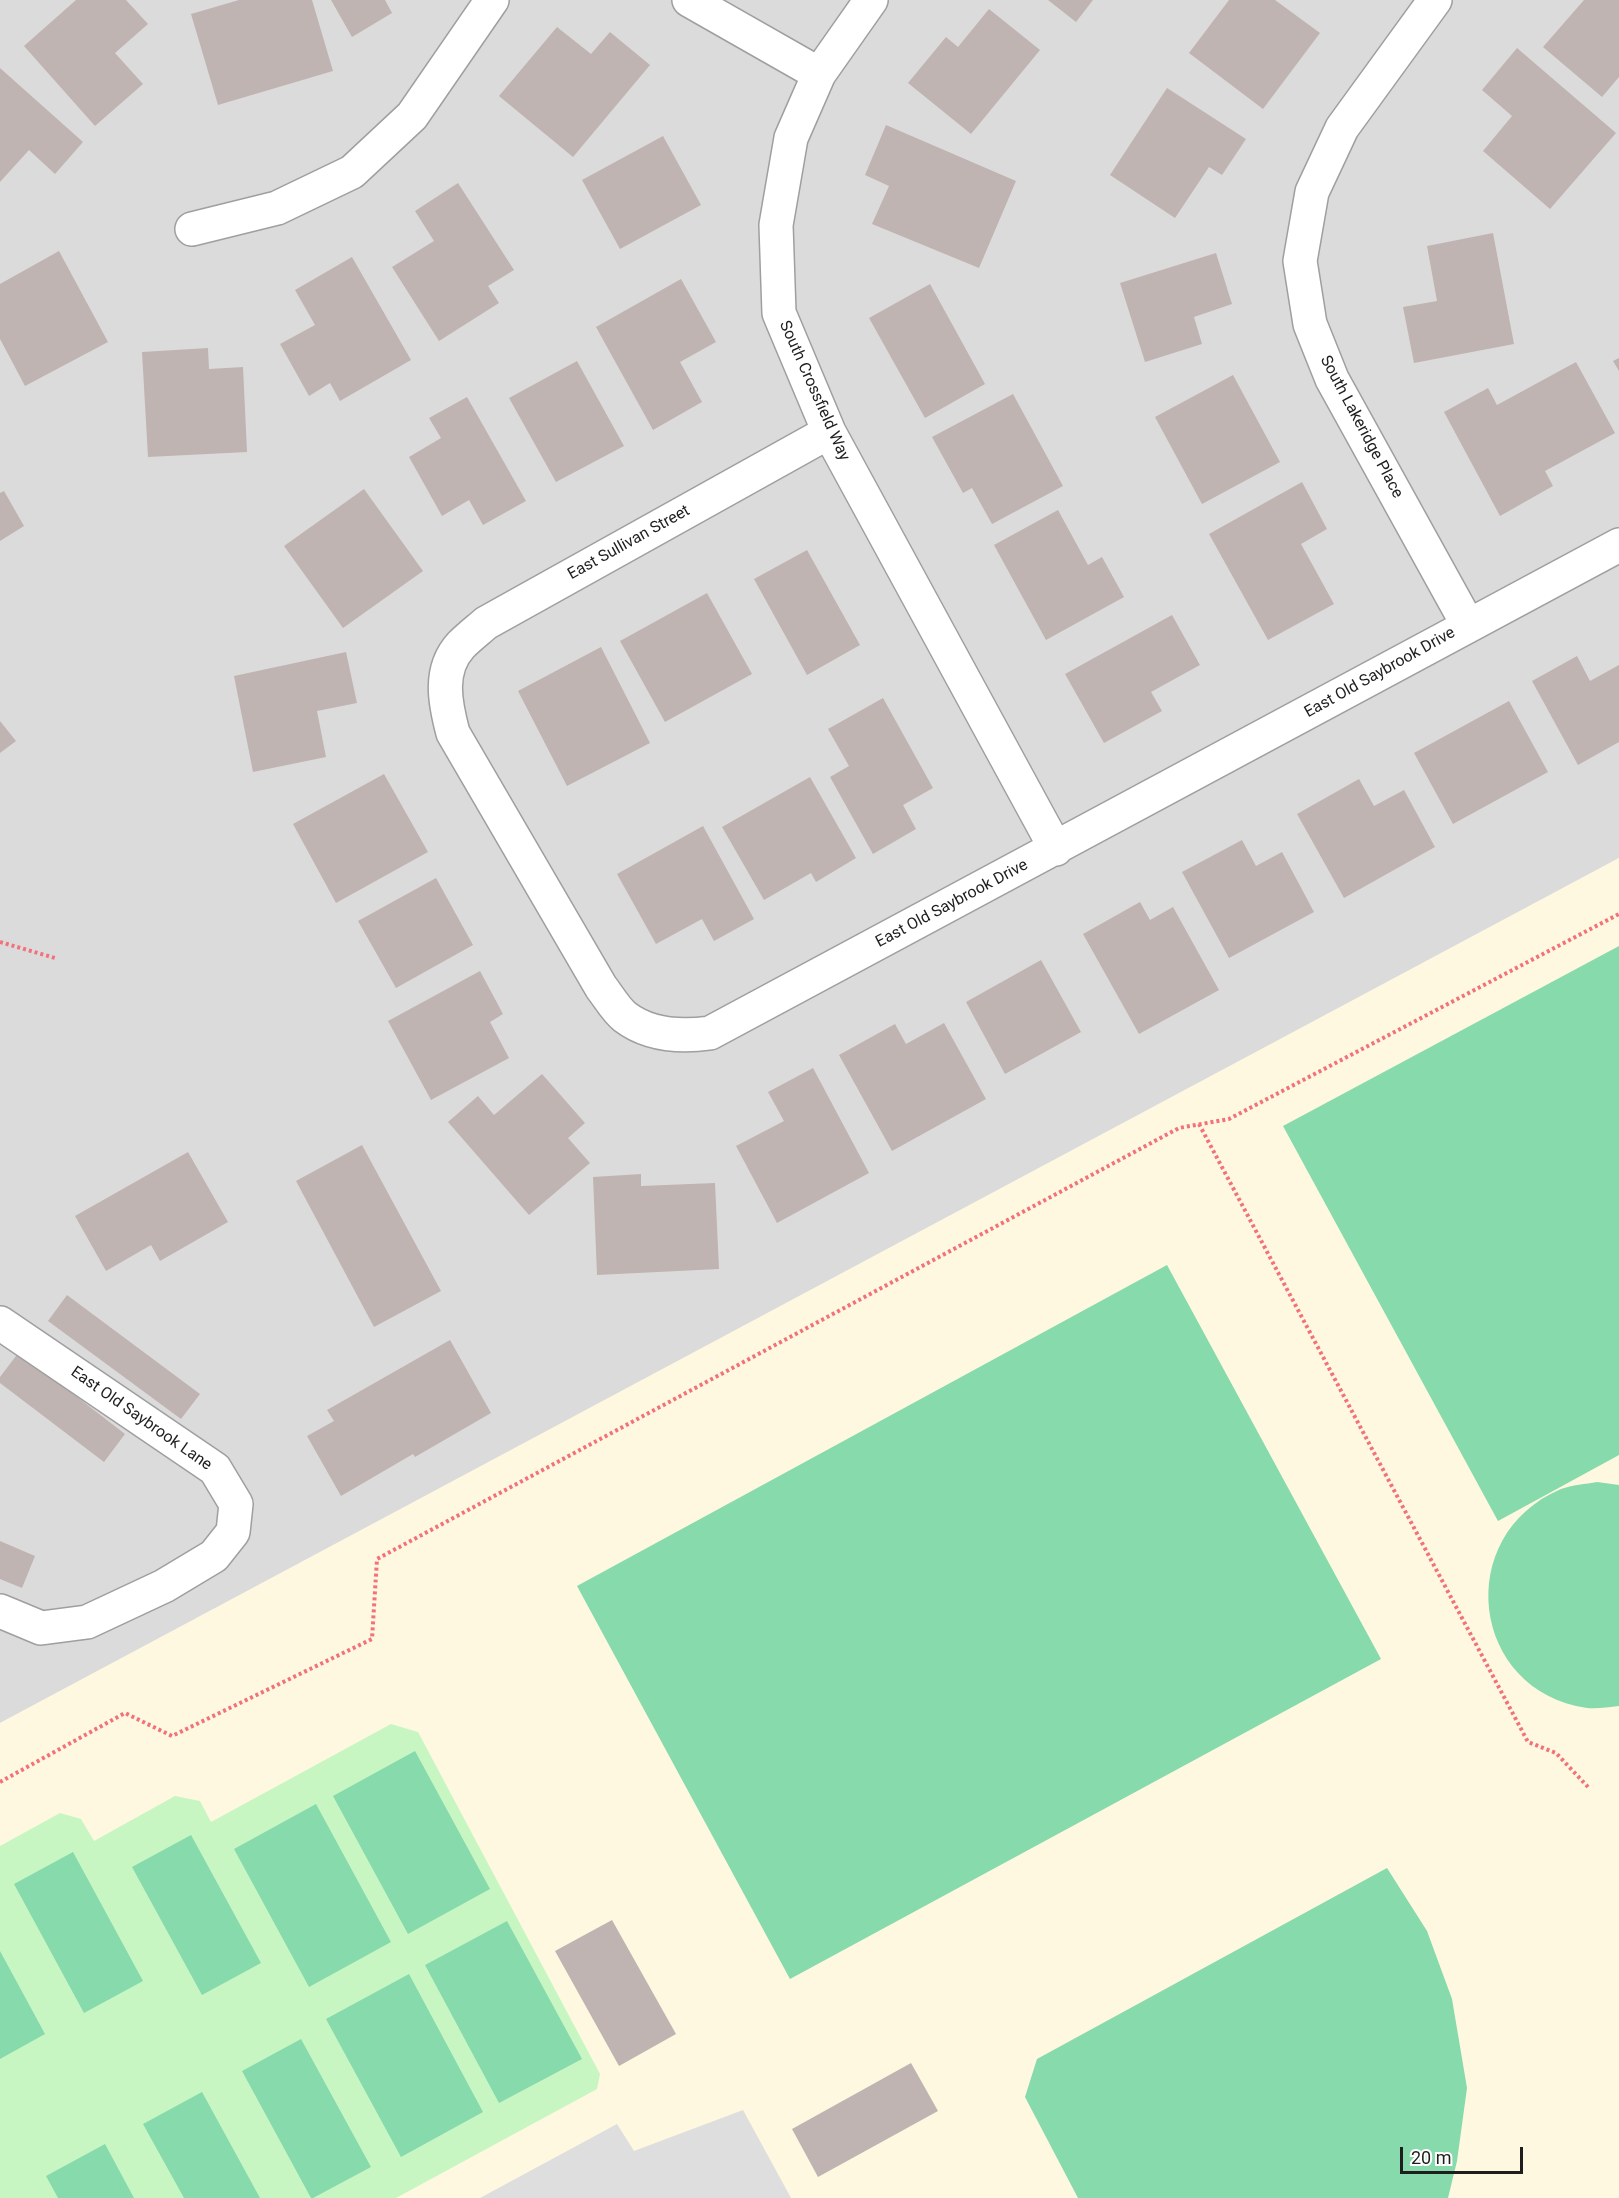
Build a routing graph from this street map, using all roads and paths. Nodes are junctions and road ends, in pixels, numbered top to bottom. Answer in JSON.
{"nodes":[{"id":1,"x":492,"y":0,"type":"edge"},
{"id":2,"x":689,"y":0,"type":"edge"},
{"id":3,"x":871,"y":0,"type":"edge"},
{"id":4,"x":1435,"y":0,"type":"edge"},
{"id":5,"x":819,"y":74,"type":"junction"},
{"id":6,"x":192,"y":229,"type":"dead end"},
{"id":7,"x":829,"y":432,"type":"junction"},
{"id":8,"x":1619,"y":545,"type":"edge"},
{"id":9,"x":1468,"y":625,"type":"junction"},
{"id":10,"x":446,"y":673,"type":"joint"},
{"id":11,"x":1056,"y":849,"type":"junction"},
{"id":12,"x":1619,"y":914,"type":"edge"},
{"id":13,"x":0,"y":942,"type":"edge"},
{"id":14,"x":55,"y":958,"type":"dead end"},
{"id":15,"x":1199,"y":1124,"type":"junction"},
{"id":16,"x":0,"y":1323,"type":"edge"},
{"id":17,"x":0,"y":1611,"type":"edge"},
{"id":18,"x":0,"y":1782,"type":"edge"},
{"id":19,"x":1588,"y":1788,"type":"dead end"}],
"edges":[{"from":1,"to":6,"type":"street"},
{"from":2,"to":5,"type":"street"},
{"from":3,"to":5,"type":"street","name":"South Crossfield Way"},
{"from":4,"to":9,"type":"street","name":"South Lakeridge Place"},
{"from":5,"to":7,"type":"street","name":"South Crossfield Way"},
{"from":7,"to":10,"type":"street","name":"East Sullivan Street"},
{"from":7,"to":11,"type":"street","name":"South Crossfield Way"},
{"from":8,"to":9,"type":"street","name":"East Old Saybrook Drive"},
{"from":9,"to":11,"type":"street","name":"East Old Saybrook Drive"},
{"from":10,"to":11,"type":"street","name":"East Old Saybrook Drive"},
{"from":12,"to":15,"type":"path"},
{"from":13,"to":14,"type":"path"},
{"from":15,"to":18,"type":"path"},
{"from":15,"to":19,"type":"path"},
{"from":16,"to":17,"type":"street","name":"East Old Saybrook Lane"}]}
